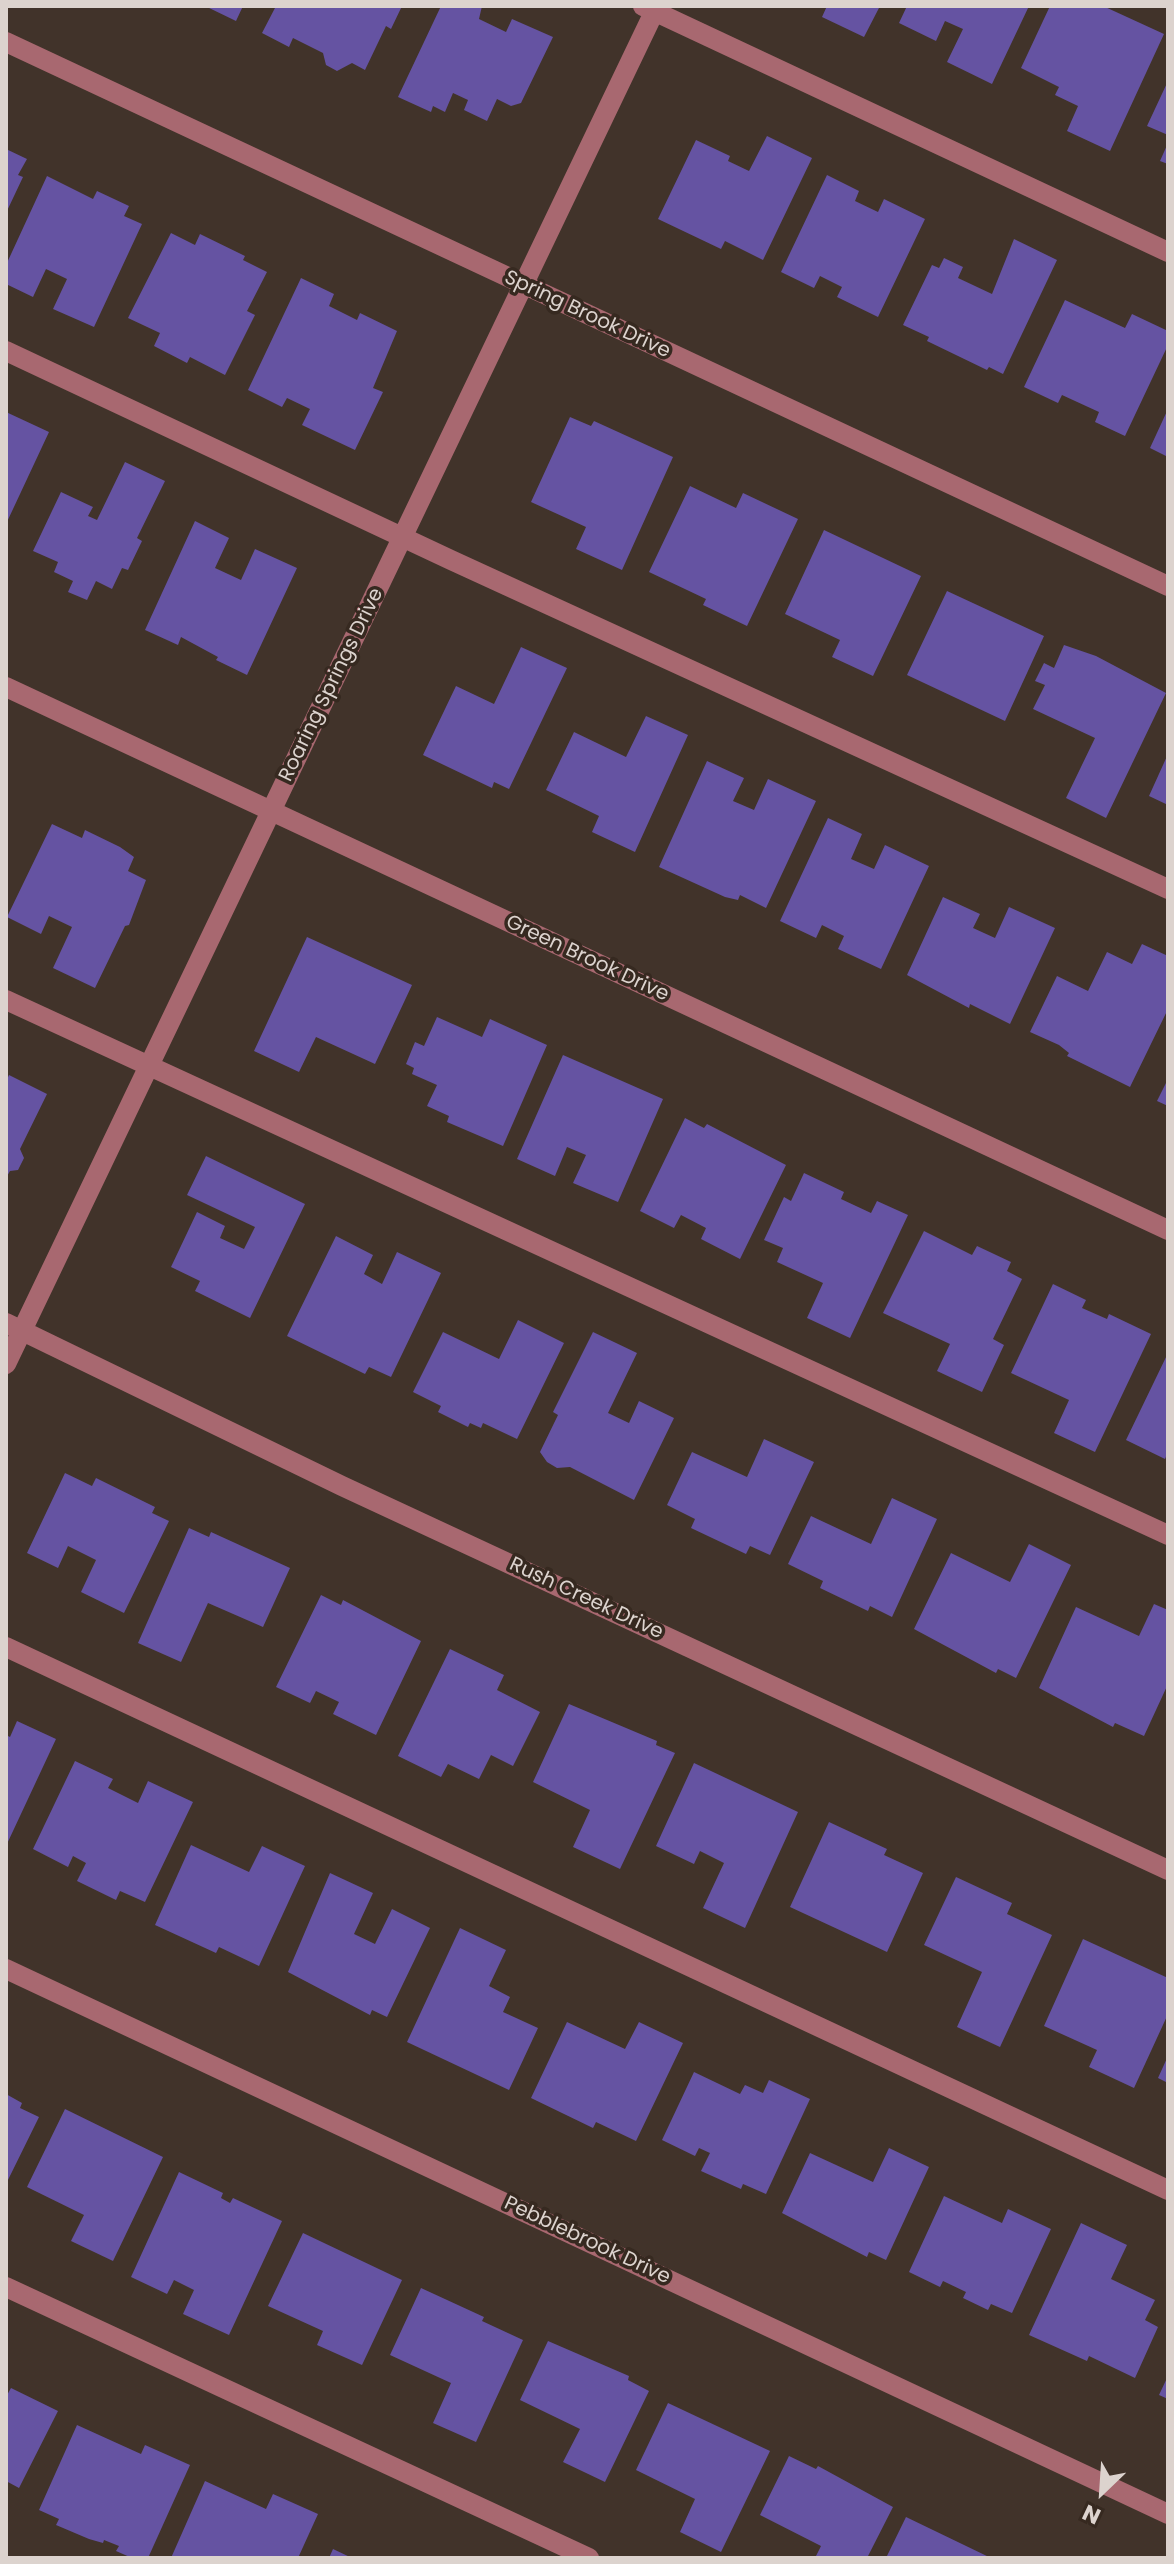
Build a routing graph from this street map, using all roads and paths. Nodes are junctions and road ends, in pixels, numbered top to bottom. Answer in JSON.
{"nodes":[{"id":1,"x":651,"y":8,"type":"edge"},
{"id":2,"x":6,"y":42,"type":"edge"},
{"id":3,"x":1168,"y":252,"type":"edge"},
{"id":4,"x":523,"y":285,"type":"junction"},
{"id":5,"x":6,"y":351,"type":"edge"},
{"id":6,"x":402,"y":537,"type":"junction"},
{"id":7,"x":1168,"y":586,"type":"edge"},
{"id":8,"x":6,"y":687,"type":"edge"},
{"id":9,"x":271,"y":812,"type":"junction"},
{"id":10,"x":1168,"y":889,"type":"edge"},
{"id":11,"x":6,"y":1000,"type":"edge"},
{"id":12,"x":149,"y":1066,"type":"junction"},
{"id":13,"x":1168,"y":1230,"type":"edge"},
{"id":14,"x":14,"y":1327,"type":"edge"},
{"id":15,"x":6,"y":1364,"type":"edge"},
{"id":16,"x":1168,"y":1535,"type":"edge"},
{"id":17,"x":6,"y":1647,"type":"edge"},
{"id":18,"x":1168,"y":1870,"type":"edge"},
{"id":19,"x":6,"y":1969,"type":"edge"},
{"id":20,"x":1168,"y":2190,"type":"edge"},
{"id":21,"x":6,"y":2287,"type":"edge"},
{"id":22,"x":1168,"y":2514,"type":"edge"},
{"id":23,"x":589,"y":2558,"type":"edge"}],
"edges":[{"from":1,"to":3,"type":"street"},
{"from":1,"to":4,"type":"street","name":"Roaring Springs Drive"},
{"from":2,"to":4,"type":"street","name":"Spring Brook Drive"},
{"from":4,"to":6,"type":"street","name":"Roaring Springs Drive"},
{"from":4,"to":7,"type":"street","name":"Spring Brook Drive"},
{"from":5,"to":6,"type":"street"},
{"from":6,"to":9,"type":"street","name":"Roaring Springs Drive"},
{"from":6,"to":10,"type":"street"},
{"from":8,"to":9,"type":"street","name":"Green Brook Drive"},
{"from":9,"to":12,"type":"street","name":"Roaring Springs Drive"},
{"from":9,"to":13,"type":"street","name":"Green Brook Drive"},
{"from":11,"to":12,"type":"street"},
{"from":12,"to":14,"type":"street","name":"Roaring Springs Drive"},
{"from":12,"to":16,"type":"street"},
{"from":14,"to":15,"type":"street","name":"Roaring Springs Drive"},
{"from":14,"to":18,"type":"street","name":"Rush Creek Drive"},
{"from":17,"to":20,"type":"street"},
{"from":19,"to":22,"type":"street","name":"Pebblebrook Drive"},
{"from":21,"to":23,"type":"street"}]}
